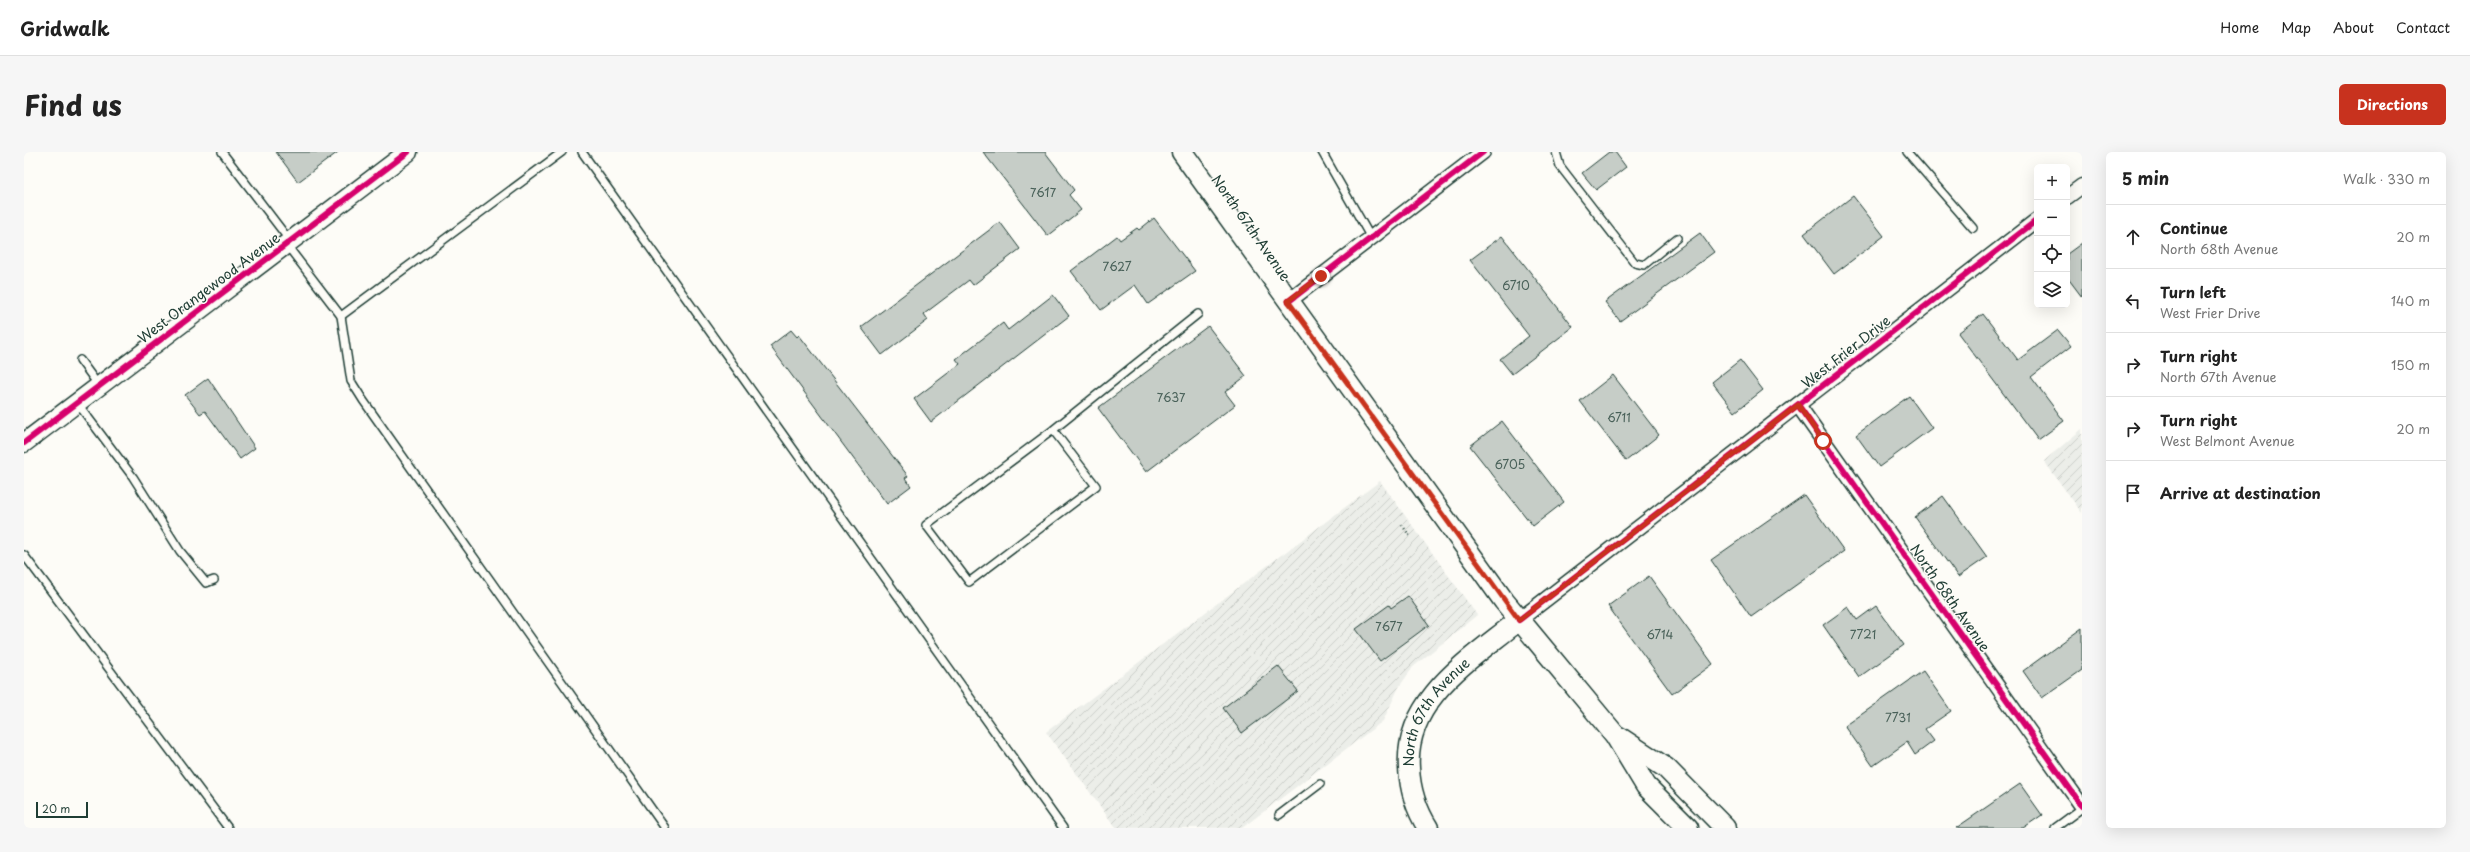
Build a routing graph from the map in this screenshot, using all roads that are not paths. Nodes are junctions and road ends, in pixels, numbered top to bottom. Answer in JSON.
{"nodes":[{"id":1,"x":222,"y":152,"type":"edge"},
{"id":2,"x":408,"y":152,"type":"edge"},
{"id":3,"x":562,"y":152,"type":"edge"},
{"id":4,"x":582,"y":152,"type":"edge"},
{"id":5,"x":1182,"y":152,"type":"edge"},
{"id":6,"x":1322,"y":152,"type":"edge"},
{"id":7,"x":1483,"y":152,"type":"edge"},
{"id":8,"x":1556,"y":152,"type":"edge"},
{"id":9,"x":1907,"y":152,"type":"edge"},
{"id":10,"x":2082,"y":186,"type":"edge"},
{"id":11,"x":2070,"y":195,"type":"edge"},
{"id":12,"x":2034,"y":222,"type":"edge"},
{"id":13,"x":1973,"y":228,"type":"dead end"},
{"id":14,"x":1371,"y":238,"type":"junction"},
{"id":15,"x":1677,"y":238,"type":"dead end"},
{"id":16,"x":288,"y":243,"type":"junction"},
{"id":17,"x":1288,"y":301,"type":"junction"},
{"id":18,"x":1198,"y":314,"type":"dead end"},
{"id":19,"x":341,"y":316,"type":"junction"},
{"id":20,"x":80,"y":360,"type":"dead end"},
{"id":21,"x":100,"y":387,"type":"junction"},
{"id":22,"x":78,"y":403,"type":"junction"},
{"id":23,"x":1798,"y":405,"type":"junction"},
{"id":24,"x":1053,"y":430,"type":"junction"},
{"id":25,"x":24,"y":444,"type":"edge"},
{"id":26,"x":24,"y":555,"type":"edge"},
{"id":27,"x":214,"y":580,"type":"dead end"},
{"id":28,"x":1519,"y":620,"type":"junction"},
{"id":29,"x":1615,"y":735,"type":"junction"},
{"id":30,"x":1320,"y":784,"type":"dead end"},
{"id":31,"x":2082,"y":807,"type":"edge"},
{"id":32,"x":1279,"y":815,"type":"dead end"},
{"id":33,"x":228,"y":828,"type":"edge"},
{"id":34,"x":665,"y":828,"type":"edge"},
{"id":35,"x":1063,"y":828,"type":"edge"},
{"id":36,"x":1428,"y":828,"type":"edge"},
{"id":37,"x":1688,"y":828,"type":"edge"},
{"id":38,"x":1725,"y":828,"type":"edge"},
{"id":39,"x":2055,"y":828,"type":"edge"}],
"edges":[{"from":1,"to":16,"type":"lane"},
{"from":2,"to":16,"type":"street","name":"West Orangewood Avenue"},
{"from":3,"to":19,"type":"lane"},
{"from":4,"to":35,"type":"lane"},
{"from":5,"to":17,"type":"main road","name":"North 67th Avenue"},
{"from":6,"to":14,"type":"lane"},
{"from":7,"to":14,"type":"street"},
{"from":8,"to":15,"type":"lane"},
{"from":9,"to":13,"type":"lane"},
{"from":10,"to":11,"type":"street"},
{"from":12,"to":23,"type":"street","name":"West Frier Drive"},
{"from":14,"to":17,"type":"street"},
{"from":16,"to":19,"type":"lane"},
{"from":16,"to":21,"type":"street","name":"West Orangewood Avenue"},
{"from":17,"to":28,"type":"main road","name":"North 67th Avenue"},
{"from":18,"to":24,"type":"lane"},
{"from":19,"to":34,"type":"lane"},
{"from":20,"to":21,"type":"lane"},
{"from":21,"to":22,"type":"street","name":"West Orangewood Avenue"},
{"from":22,"to":25,"type":"street","name":"West Orangewood Avenue"},
{"from":22,"to":27,"type":"lane"},
{"from":23,"to":28,"type":"street","name":"West Frier Drive"},
{"from":23,"to":31,"type":"street","name":"North 68th Avenue"},
{"from":24,"to":24,"type":"lane"},
{"from":26,"to":33,"type":"lane"},
{"from":28,"to":29,"type":"main road","name":"North 67th Avenue"},
{"from":28,"to":36,"type":"main road","name":"North 67th Avenue"},
{"from":29,"to":37,"type":"main road","name":"North 67th Avenue"},
{"from":29,"to":38,"type":"main road","name":"North 67th Avenue"},
{"from":30,"to":32,"type":"lane"},
{"from":31,"to":39,"type":"lane"}]}
